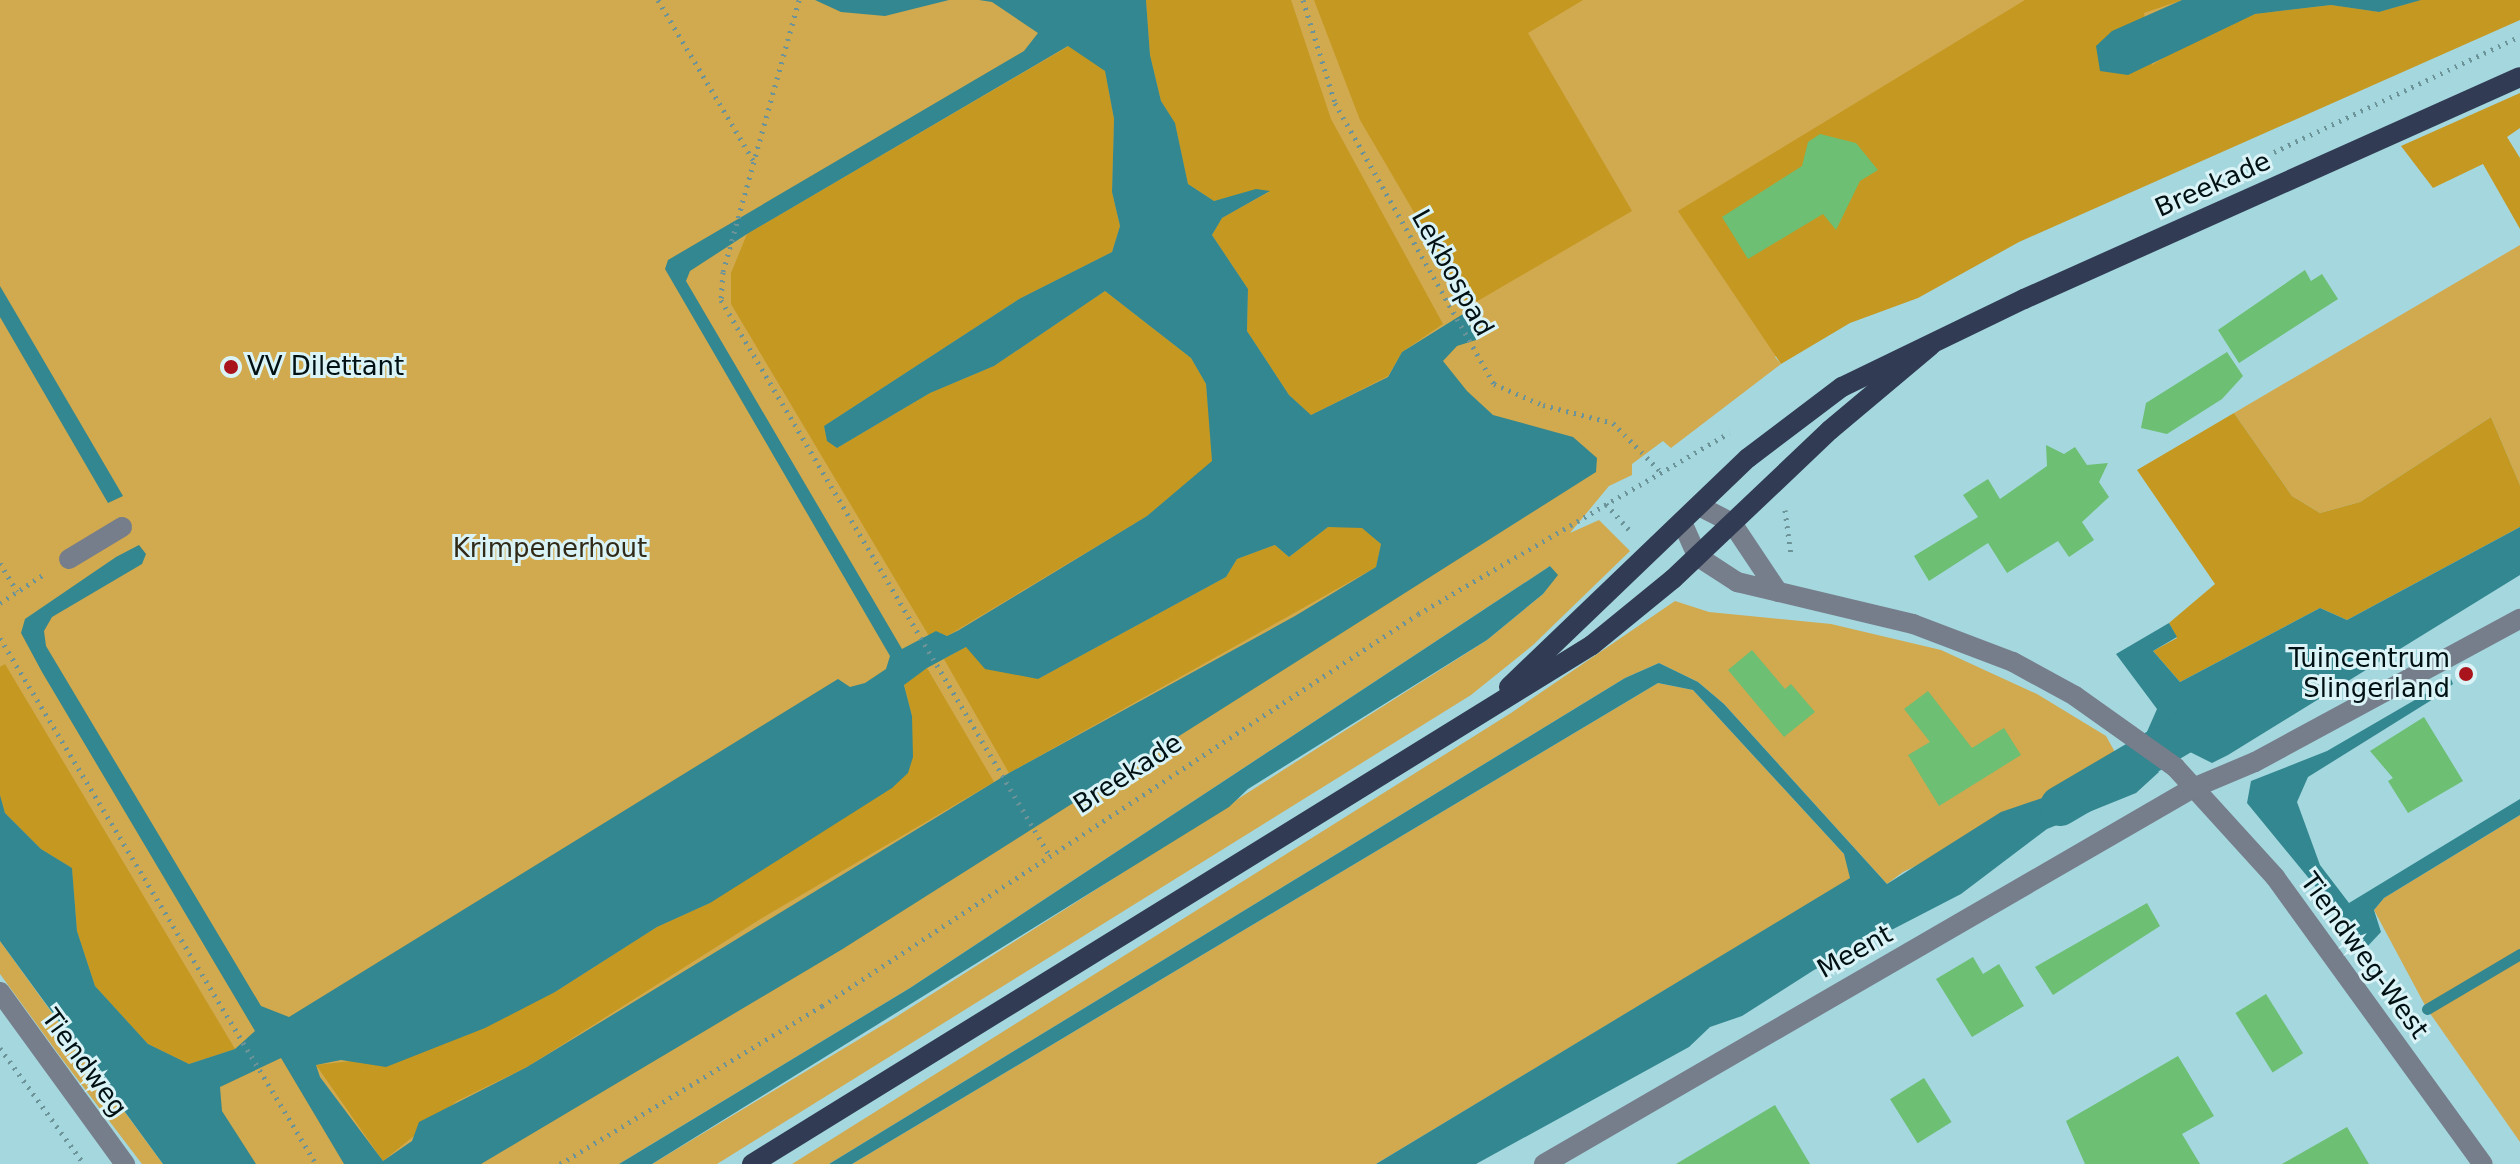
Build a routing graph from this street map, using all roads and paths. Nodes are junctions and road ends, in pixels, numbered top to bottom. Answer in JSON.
{"nodes":[{"id":1,"x":658,"y":0,"type":"edge"},
{"id":2,"x":1303,"y":0,"type":"edge"},
{"id":3,"x":798,"y":3,"type":"edge"},
{"id":4,"x":2520,"y":77,"type":"edge"},
{"id":5,"x":754,"y":161,"type":"junction"},
{"id":6,"x":1930,"y":346,"type":"junction"},
{"id":7,"x":1728,"y":433,"type":"dead end"},
{"id":8,"x":1661,"y":472,"type":"junction"},
{"id":9,"x":1699,"y":506,"type":"junction"},
{"id":10,"x":1682,"y":522,"type":"junction"},
{"id":11,"x":1732,"y":523,"type":"junction"},
{"id":12,"x":122,"y":527,"type":"dead end"},
{"id":13,"x":1697,"y":556,"type":"junction"},
{"id":14,"x":69,"y":559,"type":"joint"},
{"id":15,"x":0,"y":563,"type":"edge"},
{"id":16,"x":17,"y":591,"type":"junction"},
{"id":17,"x":1778,"y":592,"type":"junction"},
{"id":18,"x":0,"y":603,"type":"edge"},
{"id":19,"x":2520,"y":619,"type":"edge"},
{"id":20,"x":0,"y":638,"type":"edge"},
{"id":21,"x":1495,"y":701,"type":"junction"},
{"id":22,"x":2193,"y":788,"type":"junction"},
{"id":23,"x":1050,"y":856,"type":"junction"},
{"id":24,"x":0,"y":992,"type":"edge"},
{"id":25,"x":0,"y":1048,"type":"edge"},
{"id":26,"x":84,"y":1164,"type":"edge"},
{"id":27,"x":125,"y":1164,"type":"edge"},
{"id":28,"x":316,"y":1164,"type":"edge"},
{"id":29,"x":560,"y":1164,"type":"edge"},
{"id":30,"x":752,"y":1164,"type":"edge"},
{"id":31,"x":1544,"y":1164,"type":"edge"},
{"id":32,"x":2483,"y":1164,"type":"edge"}],
"edges":[{"from":1,"to":5,"type":"path"},
{"from":2,"to":8,"type":"path","name":"Lekbospad"},
{"from":3,"to":5,"type":"path"},
{"from":4,"to":6,"type":"main road","name":"Breekade"},
{"from":5,"to":23,"type":"path"},
{"from":6,"to":9,"type":"main road","name":"Breekade"},
{"from":6,"to":11,"type":"main road","name":"Breekade"},
{"from":7,"to":8,"type":"path","name":"Breekade"},
{"from":8,"to":23,"type":"path","name":"Breekade"},
{"from":9,"to":10,"type":"main road","name":"Breekade"},
{"from":9,"to":11,"type":"street"},
{"from":10,"to":13,"type":"street"},
{"from":10,"to":21,"type":"main road","name":"Breekade"},
{"from":11,"to":13,"type":"main road","name":"Breekade"},
{"from":11,"to":17,"type":"street"},
{"from":12,"to":14,"type":"street"},
{"from":13,"to":17,"type":"street","name":"Tiendweg-West"},
{"from":13,"to":21,"type":"main road","name":"Breekade"},
{"from":14,"to":16,"type":"path"},
{"from":15,"to":16,"type":"path"},
{"from":16,"to":18,"type":"path"},
{"from":17,"to":22,"type":"street","name":"Tiendweg-West"},
{"from":19,"to":22,"type":"street"},
{"from":20,"to":28,"type":"path"},
{"from":21,"to":30,"type":"main road","name":"Breekade"},
{"from":22,"to":31,"type":"street","name":"Meent"},
{"from":22,"to":32,"type":"street","name":"Tiendweg-West"},
{"from":23,"to":29,"type":"path","name":"Breekade"},
{"from":24,"to":27,"type":"street","name":"Tiendweg"},
{"from":25,"to":26,"type":"path"}]}
